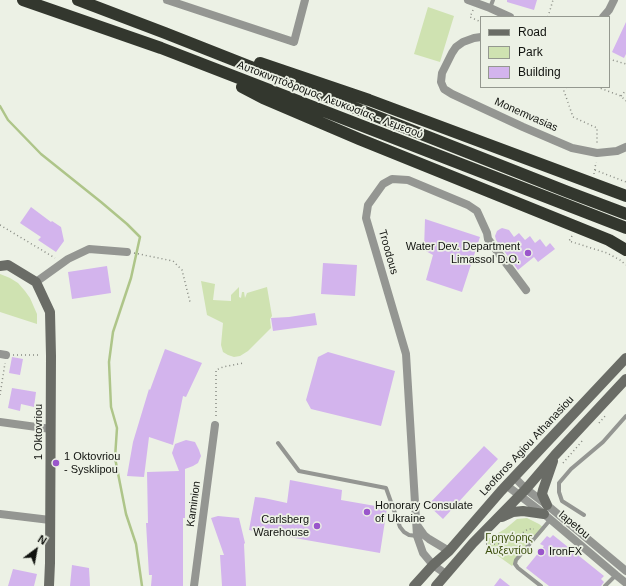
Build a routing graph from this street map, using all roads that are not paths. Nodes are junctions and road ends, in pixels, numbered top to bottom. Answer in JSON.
{"nodes":[{"id":1,"x":23,"y":0,"type":"edge"},
{"id":2,"x":78,"y":0,"type":"edge"},
{"id":3,"x":167,"y":0,"type":"edge"},
{"id":4,"x":305,"y":0,"type":"edge"},
{"id":5,"x":614,"y":0,"type":"edge"},
{"id":6,"x":471,"y":1,"type":"edge"},
{"id":7,"x":491,"y":4,"type":"edge"},
{"id":8,"x":509,"y":16,"type":"edge"},
{"id":9,"x":605,"y":16,"type":"edge"},
{"id":10,"x":166,"y":33,"type":"junction"},
{"id":11,"x":480,"y":38,"type":"edge"},
{"id":12,"x":161,"y":48,"type":"junction"},
{"id":13,"x":626,"y":147,"type":"edge"},
{"id":14,"x":626,"y":196,"type":"edge"},
{"id":15,"x":626,"y":214,"type":"edge"},
{"id":16,"x":626,"y":228,"type":"edge"},
{"id":17,"x":626,"y":250,"type":"edge"},
{"id":18,"x":126,"y":252,"type":"road end"},
{"id":19,"x":0,"y":266,"type":"edge"},
{"id":20,"x":36,"y":282,"type":"junction"},
{"id":21,"x":526,"y":290,"type":"dead end"},
{"id":22,"x":626,"y":358,"type":"edge"},
{"id":23,"x":626,"y":379,"type":"edge"},
{"id":24,"x":626,"y":416,"type":"edge"},
{"id":25,"x":0,"y":422,"type":"edge"},
{"id":26,"x":215,"y":425,"type":"road end"},
{"id":27,"x":51,"y":429,"type":"junction"},
{"id":28,"x":278,"y":444,"type":"dead end"},
{"id":29,"x":555,"y":455,"type":"junction"},
{"id":30,"x":514,"y":477,"type":"junction"},
{"id":31,"x":506,"y":485,"type":"junction"},
{"id":32,"x":522,"y":492,"type":"junction"},
{"id":33,"x":547,"y":513,"type":"junction"},
{"id":34,"x":0,"y":514,"type":"edge"},
{"id":35,"x":584,"y":515,"type":"dead end"},
{"id":36,"x":50,"y":520,"type":"junction"},
{"id":37,"x":496,"y":520,"type":"junction"},
{"id":38,"x":416,"y":524,"type":"junction"},
{"id":39,"x":418,"y":536,"type":"junction"},
{"id":40,"x":449,"y":551,"type":"junction"},
{"id":41,"x":433,"y":565,"type":"junction"},
{"id":42,"x":626,"y":571,"type":"edge"},
{"id":43,"x":446,"y":574,"type":"junction"},
{"id":44,"x":616,"y":575,"type":"junction"},
{"id":45,"x":626,"y":583,"type":"edge"},
{"id":46,"x":438,"y":585,"type":"edge"},
{"id":47,"x":49,"y":586,"type":"edge"},
{"id":48,"x":194,"y":586,"type":"edge"},
{"id":49,"x":414,"y":586,"type":"edge"},
{"id":50,"x":541,"y":586,"type":"edge"},
{"id":51,"x":605,"y":586,"type":"edge"}],
"edges":[{"from":1,"to":12,"type":"highway","name":"Αυτοκινητόδρομος Λευκωσίας - Λεμεσού"},
{"from":2,"to":10,"type":"highway","name":"Αυτοκινητόδρομος Λευκωσίας - Λεμεσού"},
{"from":3,"to":4,"type":"street"},
{"from":5,"to":9,"type":"street"},
{"from":6,"to":7,"type":"street"},
{"from":7,"to":8,"type":"street"},
{"from":10,"to":14,"type":"highway"},
{"from":10,"to":15,"type":"highway","name":"Αυτοκινητόδρομος Λευκωσίας - Λεμεσού"},
{"from":11,"to":13,"type":"street","name":"Monemvasias"},
{"from":12,"to":16,"type":"highway","name":"Αυτοκινητόδρομος Λευκωσίας - Λεμεσού"},
{"from":12,"to":17,"type":"highway"},
{"from":18,"to":20,"type":"street"},
{"from":19,"to":20,"type":"main road"},
{"from":20,"to":27,"type":"main road","name":"1 Oktovriou"},
{"from":21,"to":38,"type":"street","name":"Troodous"},
{"from":22,"to":30,"type":"main road","name":"Leoforos Agiou Athanasiou"},
{"from":23,"to":29,"type":"main road"},
{"from":24,"to":35,"type":"lane"},
{"from":25,"to":27,"type":"street"},
{"from":26,"to":48,"type":"street","name":"Kaminion"},
{"from":27,"to":36,"type":"main road","name":"1 Oktovriou"},
{"from":28,"to":39,"type":"lane"},
{"from":29,"to":32,"type":"main road"},
{"from":29,"to":33,"type":"main road"},
{"from":30,"to":31,"type":"main road","name":"Leoforos Agiou Athanasiou"},
{"from":30,"to":32,"type":"street","name":"Iapetou"},
{"from":31,"to":32,"type":"street","name":"Iapetou"},
{"from":31,"to":40,"type":"main road","name":"Leoforos Agiou Athanasiou"},
{"from":32,"to":33,"type":"street","name":"Iapetou"},
{"from":32,"to":37,"type":"main road"},
{"from":33,"to":37,"type":"main road"},
{"from":33,"to":42,"type":"street","name":"Iapetou"},
{"from":33,"to":44,"type":"street","name":"Iapetou"},
{"from":33,"to":50,"type":"lane"},
{"from":34,"to":36,"type":"street"},
{"from":36,"to":47,"type":"main road","name":"1 Oktovriou"},
{"from":37,"to":43,"type":"main road"},
{"from":38,"to":39,"type":"street","name":"Troodous"},
{"from":38,"to":40,"type":"street"},
{"from":39,"to":41,"type":"street","name":"Troodous"},
{"from":40,"to":41,"type":"main road","name":"Leoforos Agiou Athanasiou"},
{"from":41,"to":43,"type":"street","name":"Troodous"},
{"from":41,"to":49,"type":"main road","name":"Leoforos Agiou Athanasiou"},
{"from":43,"to":46,"type":"main road"},
{"from":44,"to":45,"type":"street","name":"Iapetou"},
{"from":44,"to":51,"type":"lane"}]}
